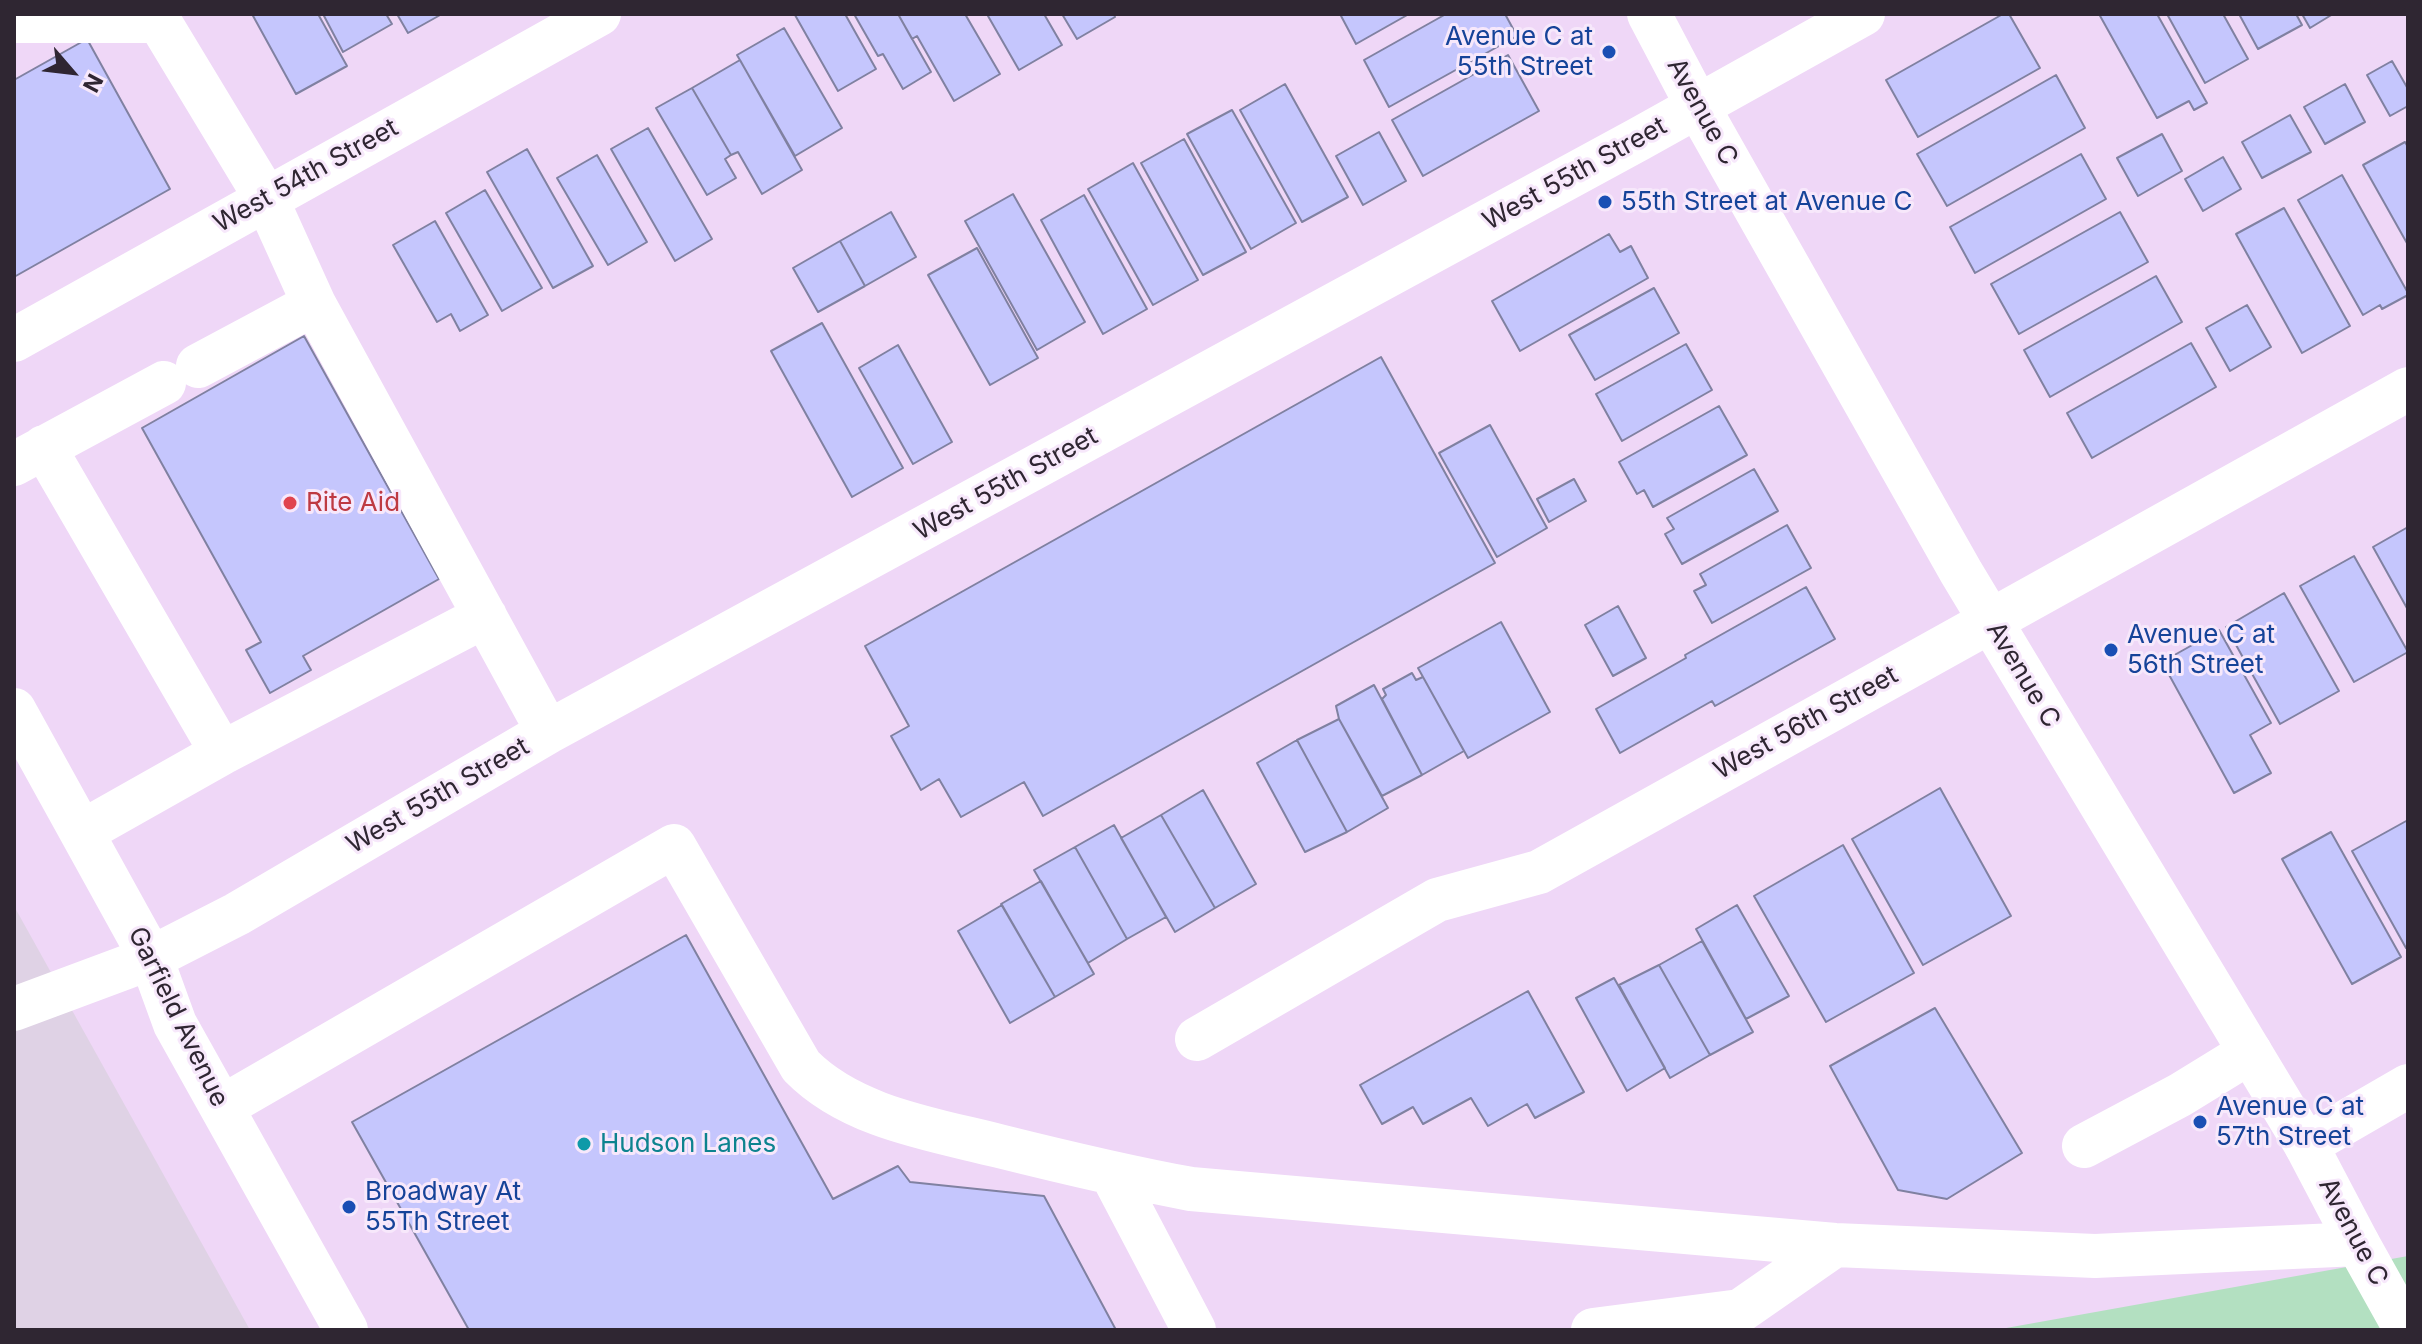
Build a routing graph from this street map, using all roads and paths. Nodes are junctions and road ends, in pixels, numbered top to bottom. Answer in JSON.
{"nodes":[{"id":1,"x":599,"y":14,"type":"edge"},
{"id":2,"x":1649,"y":14,"type":"edge"},
{"id":3,"x":1863,"y":14,"type":"edge"},
{"id":4,"x":14,"y":21,"type":"edge"},
{"id":5,"x":1698,"y":107,"type":"junction"},
{"id":6,"x":266,"y":198,"type":"junction"},
{"id":7,"x":314,"y":304,"type":"junction"},
{"id":8,"x":14,"y":340,"type":"edge"},
{"id":9,"x":2408,"y":389,"type":"edge"},
{"id":10,"x":29,"y":456,"type":"edge"},
{"id":11,"x":485,"y":616,"type":"junction"},
{"id":12,"x":1991,"y":621,"type":"junction"},
{"id":13,"x":548,"y":732,"type":"junction"},
{"id":14,"x":21,"y":738,"type":"edge"},
{"id":15,"x":222,"y":753,"type":"junction"},
{"id":16,"x":82,"y":832,"type":"junction"},
{"id":17,"x":151,"y":958,"type":"junction"},
{"id":18,"x":14,"y":1009,"type":"edge"},
{"id":19,"x":1197,"y":1039,"type":"dead end"},
{"id":20,"x":2250,"y":1052,"type":"junction"},
{"id":21,"x":2408,"y":1086,"type":"edge"},
{"id":22,"x":222,"y":1107,"type":"junction"},
{"id":23,"x":2306,"y":1145,"type":"junction"},
{"id":24,"x":2084,"y":1146,"type":"dead end"},
{"id":25,"x":1112,"y":1174,"type":"junction"},
{"id":26,"x":2358,"y":1244,"type":"junction"},
{"id":27,"x":1835,"y":1245,"type":"junction"},
{"id":28,"x":346,"y":1330,"type":"edge"},
{"id":29,"x":1194,"y":1330,"type":"edge"},
{"id":30,"x":1593,"y":1330,"type":"edge"},
{"id":31,"x":2406,"y":1330,"type":"edge"}],
"edges":[{"from":1,"to":6,"type":"street","name":"West 54th Street"},
{"from":2,"to":5,"type":"street","name":"Avenue C"},
{"from":3,"to":5,"type":"street","name":"West 55th Street"},
{"from":4,"to":6,"type":"street"},
{"from":5,"to":12,"type":"street","name":"Avenue C"},
{"from":5,"to":13,"type":"street","name":"West 55th Street"},
{"from":6,"to":7,"type":"street"},
{"from":6,"to":8,"type":"street","name":"West 54th Street"},
{"from":7,"to":10,"type":"street"},
{"from":7,"to":11,"type":"street"},
{"from":9,"to":12,"type":"street","name":"West 56th Street"},
{"from":10,"to":15,"type":"street"},
{"from":11,"to":13,"type":"street"},
{"from":11,"to":15,"type":"street"},
{"from":12,"to":19,"type":"street","name":"West 56th Street"},
{"from":12,"to":20,"type":"street","name":"Avenue C"},
{"from":13,"to":17,"type":"street","name":"West 55th Street"},
{"from":14,"to":16,"type":"street","name":"Garfield Avenue"},
{"from":15,"to":16,"type":"street"},
{"from":16,"to":17,"type":"street","name":"Garfield Avenue"},
{"from":17,"to":18,"type":"street","name":"West 55th Street"},
{"from":17,"to":22,"type":"street","name":"Garfield Avenue"},
{"from":20,"to":23,"type":"street","name":"Avenue C"},
{"from":20,"to":24,"type":"street"},
{"from":21,"to":23,"type":"street"},
{"from":22,"to":25,"type":"street"},
{"from":22,"to":28,"type":"street","name":"Garfield Avenue"},
{"from":23,"to":26,"type":"street","name":"Avenue C"},
{"from":25,"to":27,"type":"street"},
{"from":25,"to":29,"type":"street"},
{"from":26,"to":27,"type":"street"},
{"from":26,"to":31,"type":"street","name":"Avenue C"},
{"from":27,"to":30,"type":"street"}]}
